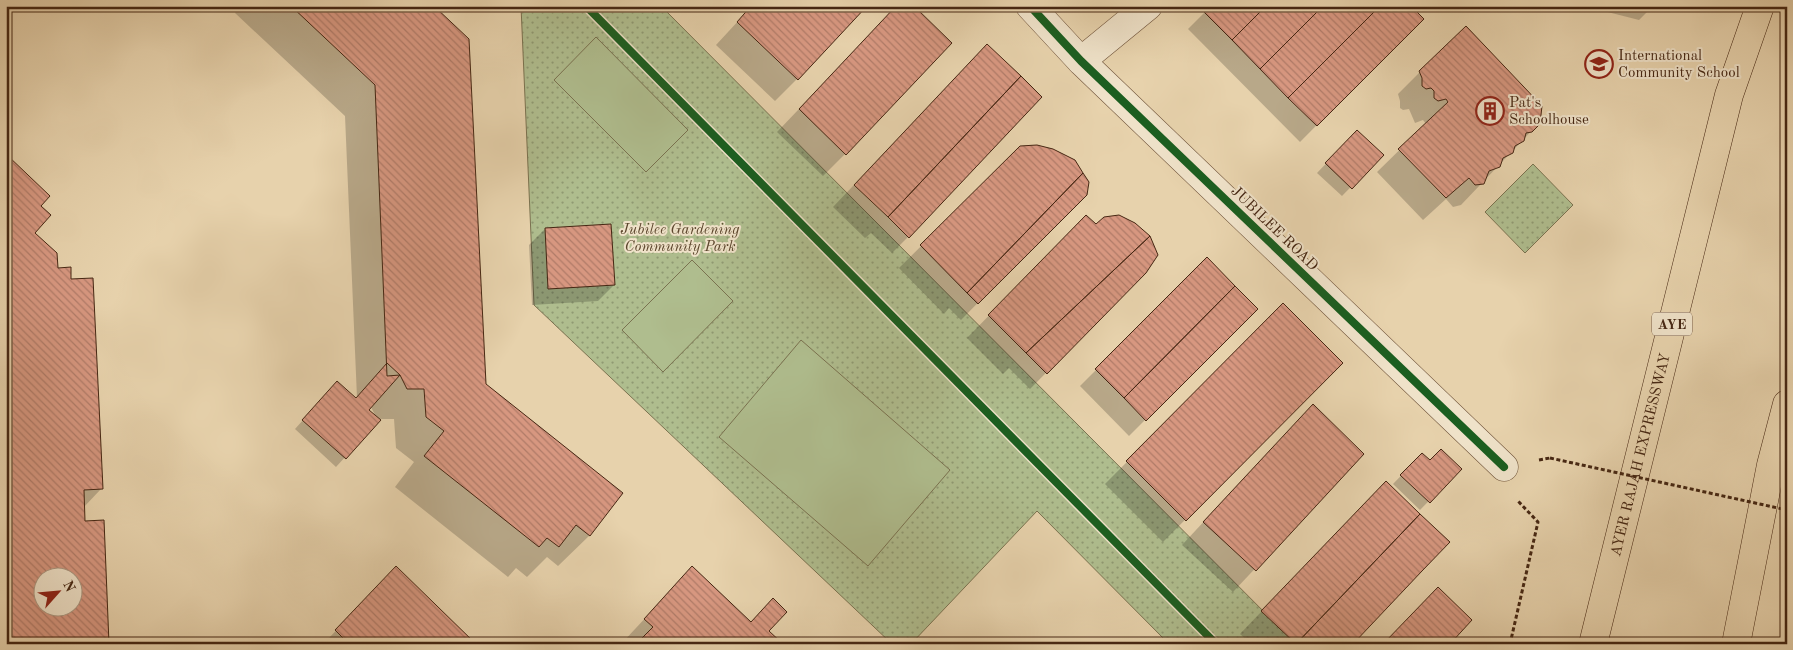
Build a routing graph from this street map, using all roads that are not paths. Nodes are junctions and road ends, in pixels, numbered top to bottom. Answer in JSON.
{"nodes":[{"id":1,"x":1030,"y":6,"type":"edge"},
{"id":2,"x":1148,"y":6,"type":"edge"},
{"id":3,"x":1760,"y":6,"type":"edge"},
{"id":4,"x":1081,"y":61,"type":"junction"},
{"id":5,"x":1787,"y":404,"type":"edge"},
{"id":6,"x":1504,"y":467,"type":"dead end"},
{"id":7,"x":1593,"y":644,"type":"edge"},
{"id":8,"x":1736,"y":644,"type":"edge"}],
"edges":[{"from":1,"to":4,"type":"street","name":"JUBILEE ROAD"},
{"from":2,"to":4,"type":"street"},
{"from":3,"to":7,"type":"highway","name":"AYER RAJAH EXPRESSWAY","number":"AYE"},
{"from":4,"to":6,"type":"street","name":"JUBILEE ROAD"},
{"from":5,"to":8,"type":"highway"}]}
